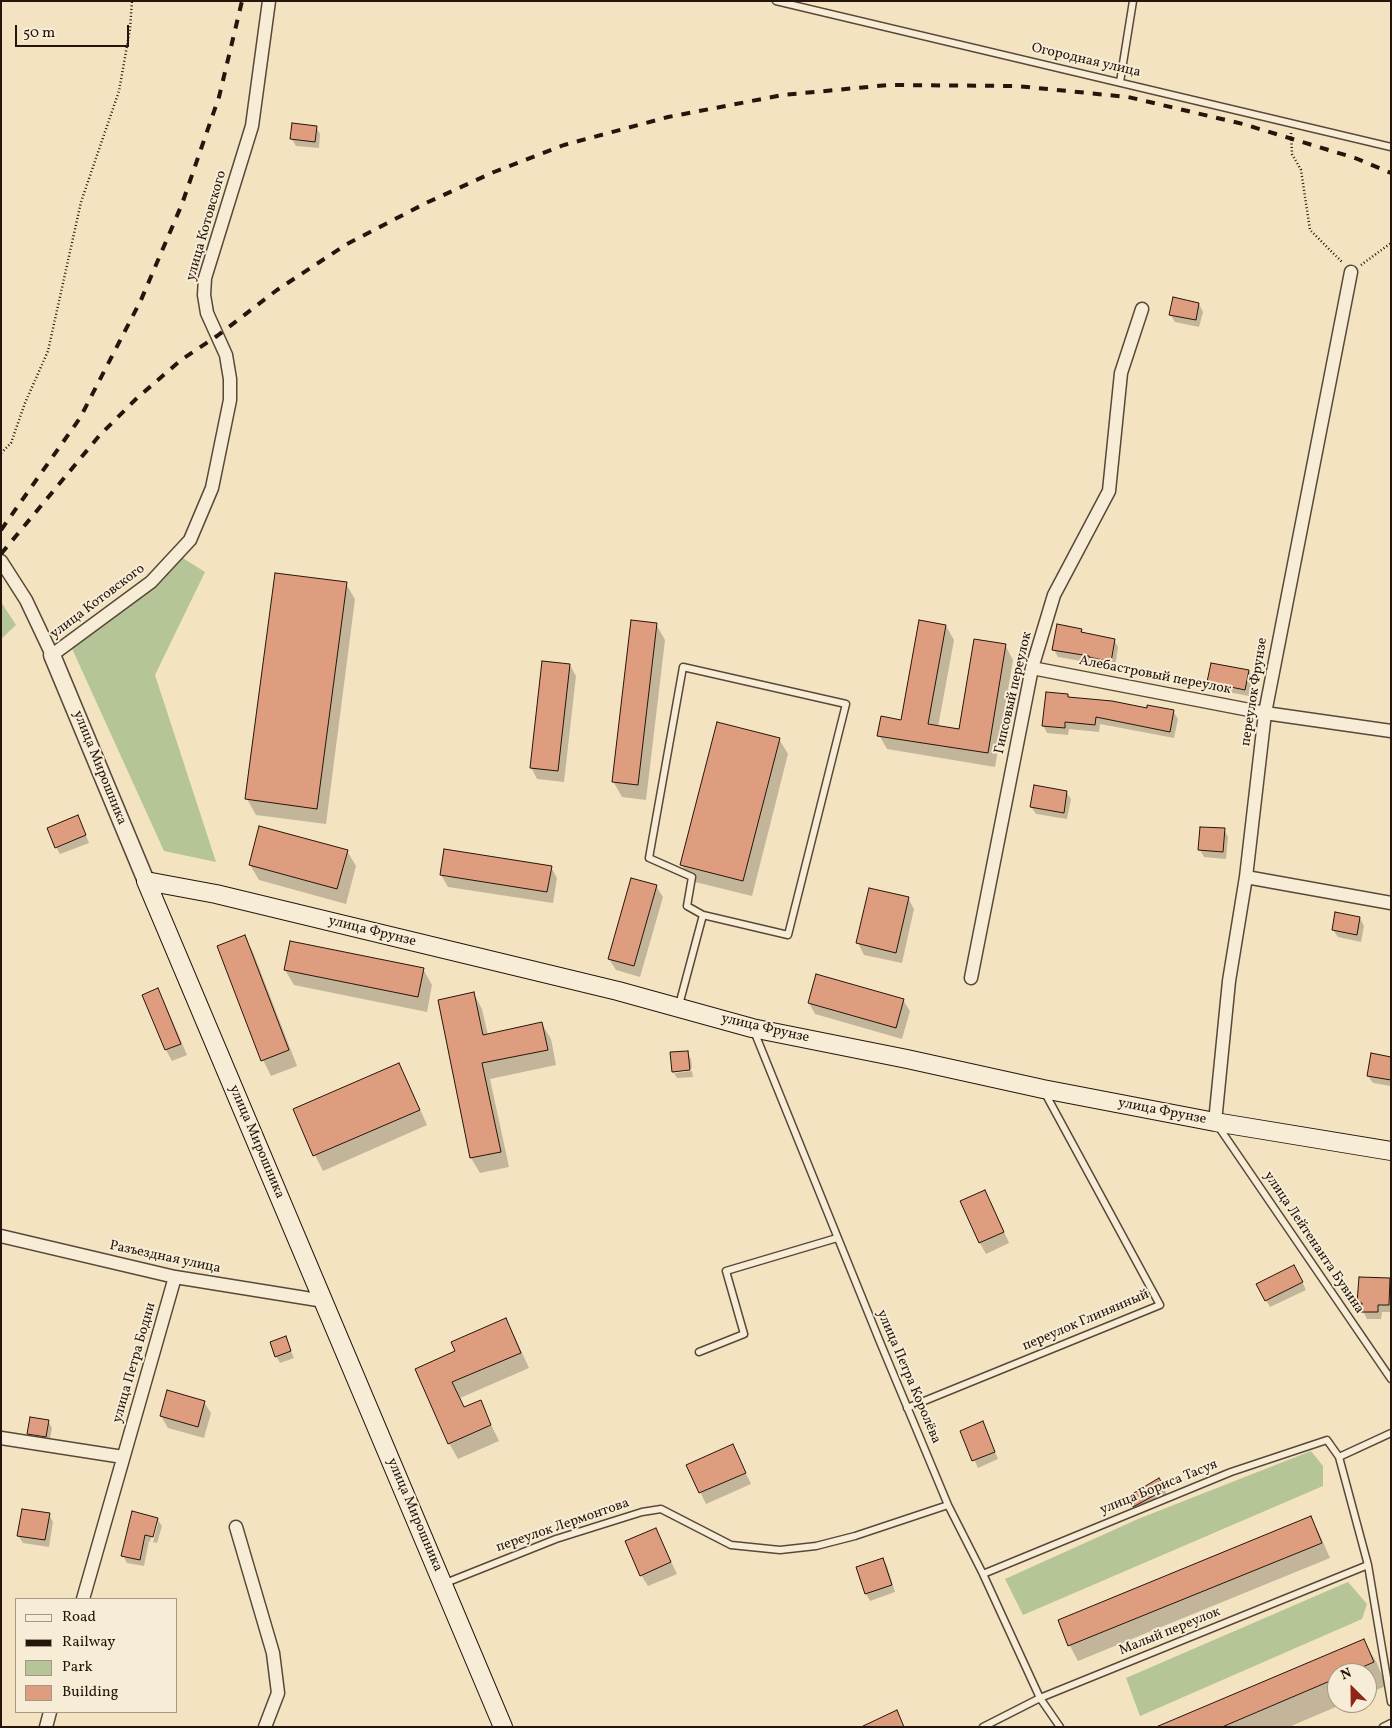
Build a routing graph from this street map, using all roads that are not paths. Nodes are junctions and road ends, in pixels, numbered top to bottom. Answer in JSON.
{"nodes":[{"id":1,"x":269,"y":1,"type":"edge"},
{"id":2,"x":776,"y":1,"type":"edge"},
{"id":3,"x":1133,"y":1,"type":"edge"},
{"id":4,"x":1120,"y":82,"type":"junction"},
{"id":5,"x":1391,"y":147,"type":"edge"},
{"id":6,"x":1351,"y":272,"type":"road end"},
{"id":7,"x":1142,"y":309,"type":"dead end"},
{"id":8,"x":1,"y":561,"type":"edge"},
{"id":9,"x":52,"y":655,"type":"junction"},
{"id":10,"x":1032,"y":668,"type":"junction"},
{"id":11,"x":1265,"y":713,"type":"junction"},
{"id":12,"x":1391,"y":731,"type":"edge"},
{"id":13,"x":1246,"y":877,"type":"junction"},
{"id":14,"x":146,"y":881,"type":"junction"},
{"id":15,"x":1391,"y":902,"type":"edge"},
{"id":16,"x":703,"y":915,"type":"junction"},
{"id":17,"x":971,"y":978,"type":"dead end"},
{"id":18,"x":678,"y":1006,"type":"junction"},
{"id":19,"x":752,"y":1028,"type":"junction"},
{"id":20,"x":1043,"y":1089,"type":"junction"},
{"id":21,"x":1215,"y":1122,"type":"junction"},
{"id":22,"x":1391,"y":1151,"type":"edge"},
{"id":23,"x":1,"y":1236,"type":"edge"},
{"id":24,"x":838,"y":1238,"type":"junction"},
{"id":25,"x":175,"y":1277,"type":"junction"},
{"id":26,"x":324,"y":1301,"type":"junction"},
{"id":27,"x":698,"y":1352,"type":"dead end"},
{"id":28,"x":1391,"y":1379,"type":"edge"},
{"id":29,"x":907,"y":1408,"type":"junction"},
{"id":30,"x":1391,"y":1434,"type":"edge"},
{"id":31,"x":1,"y":1438,"type":"edge"},
{"id":32,"x":123,"y":1457,"type":"junction"},
{"id":33,"x":1339,"y":1457,"type":"junction"},
{"id":34,"x":948,"y":1505,"type":"junction"},
{"id":35,"x":236,"y":1527,"type":"dead end"},
{"id":36,"x":1368,"y":1565,"type":"junction"},
{"id":37,"x":982,"y":1574,"type":"junction"},
{"id":38,"x":444,"y":1584,"type":"junction"},
{"id":39,"x":82,"y":1598,"type":"edge"},
{"id":40,"x":1040,"y":1698,"type":"junction"},
{"id":41,"x":1391,"y":1702,"type":"edge"},
{"id":42,"x":50,"y":1713,"type":"edge"},
{"id":43,"x":1391,"y":1724,"type":"edge"},
{"id":44,"x":46,"y":1727,"type":"edge"},
{"id":45,"x":265,"y":1727,"type":"edge"},
{"id":46,"x":503,"y":1727,"type":"edge"},
{"id":47,"x":983,"y":1727,"type":"edge"},
{"id":48,"x":1060,"y":1727,"type":"edge"},
{"id":49,"x":1383,"y":1727,"type":"edge"}],
"edges":[{"from":1,"to":9,"type":"street","name":"улица Котовского"},
{"from":2,"to":4,"type":"lane","name":"Огородная улица"},
{"from":3,"to":4,"type":"lane"},
{"from":4,"to":5,"type":"lane","name":"Огородная улица"},
{"from":6,"to":11,"type":"street","name":"переулок Фрунзе"},
{"from":7,"to":10,"type":"street","name":"Гипсовый переулок"},
{"from":8,"to":9,"type":"street","name":"улица Мирошника"},
{"from":9,"to":14,"type":"street","name":"улица Мирошника"},
{"from":10,"to":11,"type":"street","name":"Алебастровый переулок"},
{"from":10,"to":17,"type":"street","name":"Гипсовый переулок"},
{"from":11,"to":12,"type":"street","name":"Алебастровый переулок"},
{"from":11,"to":13,"type":"street","name":"переулок Фрунзе"},
{"from":13,"to":15,"type":"street"},
{"from":13,"to":21,"type":"street","name":"переулок Фрунзе"},
{"from":14,"to":18,"type":"main road","name":"улица Фрунзе"},
{"from":14,"to":26,"type":"main road","name":"улица Мирошника"},
{"from":16,"to":16,"type":"lane"},
{"from":16,"to":18,"type":"lane"},
{"from":18,"to":19,"type":"main road","name":"улица Фрунзе"},
{"from":19,"to":20,"type":"main road","name":"улица Фрунзе"},
{"from":19,"to":24,"type":"lane","name":"улица Петра Королёва"},
{"from":20,"to":21,"type":"main road","name":"улица Фрунзе"},
{"from":20,"to":29,"type":"lane","name":"переулок Глинянный"},
{"from":21,"to":22,"type":"main road","name":"улица Фрунзе"},
{"from":21,"to":28,"type":"lane","name":"улица Лейтенанта Бувина"},
{"from":23,"to":25,"type":"street","name":"Разъездная улица"},
{"from":24,"to":27,"type":"lane"},
{"from":24,"to":29,"type":"lane","name":"улица Петра Королёва"},
{"from":25,"to":26,"type":"street","name":"Разъездная улица"},
{"from":25,"to":32,"type":"street","name":"улица Петра Бодни"},
{"from":26,"to":38,"type":"main road","name":"улица Мирошника"},
{"from":29,"to":34,"type":"lane","name":"улица Петра Королёва"},
{"from":30,"to":33,"type":"lane"},
{"from":31,"to":32,"type":"street"},
{"from":32,"to":39,"type":"street","name":"улица Петра Бодни"},
{"from":33,"to":36,"type":"lane"},
{"from":33,"to":37,"type":"lane","name":"улица Бориса Тасуя"},
{"from":34,"to":37,"type":"lane","name":"улица Петра Королёва"},
{"from":34,"to":38,"type":"lane","name":"переулок Лермонтова"},
{"from":35,"to":45,"type":"street"},
{"from":36,"to":40,"type":"lane","name":"Малый переулок"},
{"from":36,"to":41,"type":"lane"},
{"from":37,"to":40,"type":"lane","name":"улица Петра Королёва"},
{"from":38,"to":46,"type":"main road","name":"улица Мирошника"},
{"from":40,"to":47,"type":"lane","name":"Малый переулок"},
{"from":40,"to":48,"type":"lane","name":"улица Петра Королёва"},
{"from":42,"to":44,"type":"street"},
{"from":43,"to":49,"type":"lane"}]}
